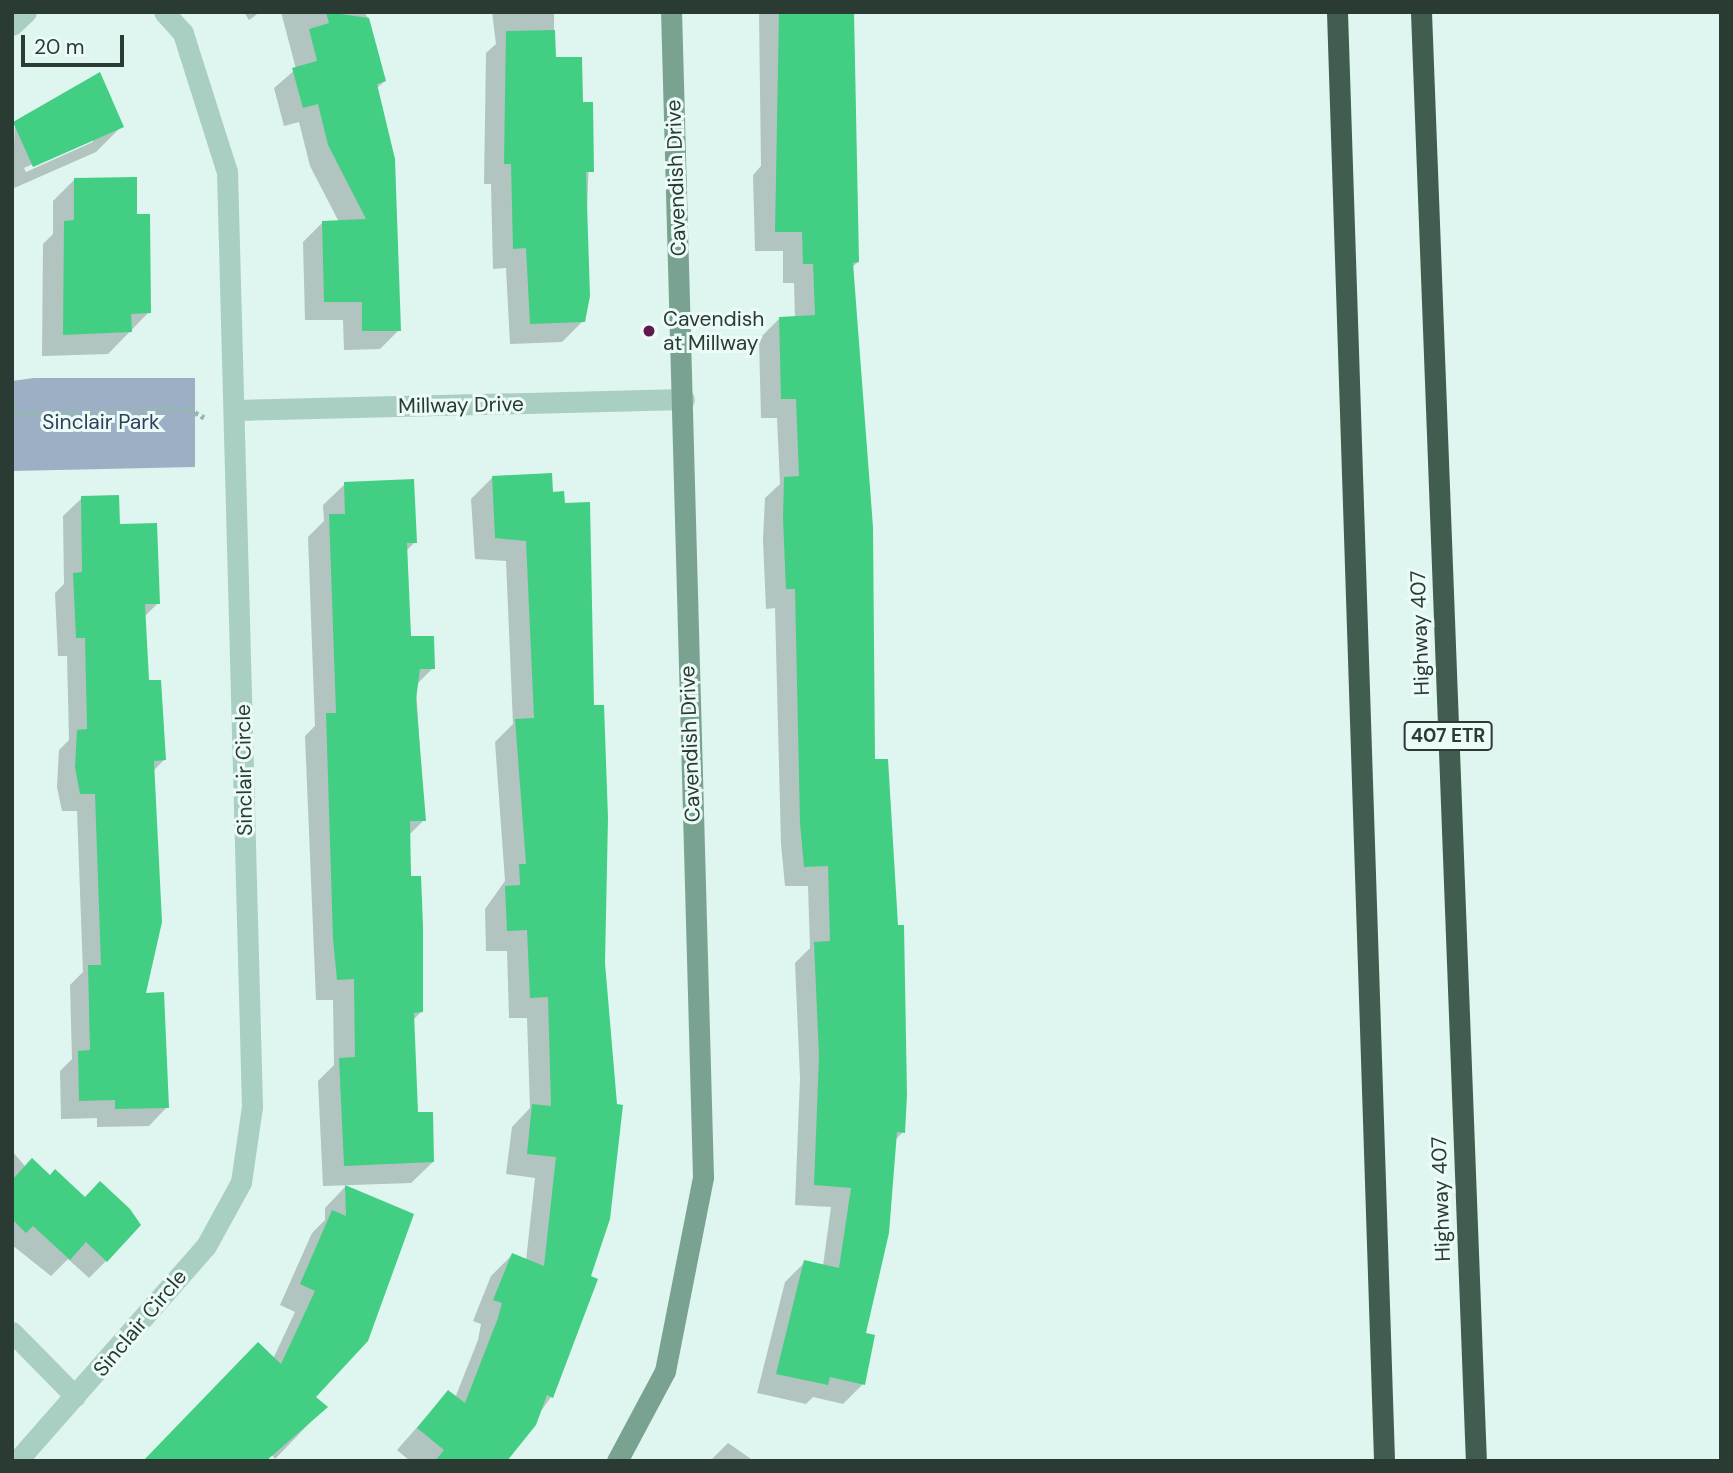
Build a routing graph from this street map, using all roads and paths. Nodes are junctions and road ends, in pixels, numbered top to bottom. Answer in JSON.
{"nodes":[{"id":1,"x":26,"y":12,"type":"edge"},
{"id":2,"x":164,"y":12,"type":"edge"},
{"id":3,"x":671,"y":12,"type":"edge"},
{"id":4,"x":1337,"y":12,"type":"edge"},
{"id":5,"x":1421,"y":12,"type":"edge"},
{"id":6,"x":12,"y":24,"type":"edge"},
{"id":7,"x":684,"y":399,"type":"junction"},
{"id":8,"x":238,"y":410,"type":"junction"},
{"id":9,"x":12,"y":413,"type":"edge"},
{"id":10,"x":237,"y":436,"type":"junction"},
{"id":11,"x":12,"y":1332,"type":"edge"},
{"id":12,"x":75,"y":1396,"type":"junction"},
{"id":13,"x":17,"y":1461,"type":"edge"},
{"id":14,"x":617,"y":1461,"type":"edge"},
{"id":15,"x":1384,"y":1461,"type":"edge"},
{"id":16,"x":1476,"y":1461,"type":"edge"}],
"edges":[{"from":1,"to":6,"type":"street"},
{"from":2,"to":8,"type":"street","name":"Sinclair Circle"},
{"from":3,"to":7,"type":"street","name":"Cavendish Drive"},
{"from":4,"to":15,"type":"highway"},
{"from":5,"to":16,"type":"highway","name":"Highway 407","number":"407 ETR"},
{"from":7,"to":8,"type":"street","name":"Millway Drive"},
{"from":7,"to":14,"type":"street","name":"Cavendish Drive"},
{"from":8,"to":10,"type":"street","name":"Sinclair Circle"},
{"from":9,"to":10,"type":"path"},
{"from":10,"to":12,"type":"street","name":"Sinclair Circle"},
{"from":11,"to":12,"type":"street"},
{"from":12,"to":13,"type":"street","name":"Sinclair Circle"}]}
